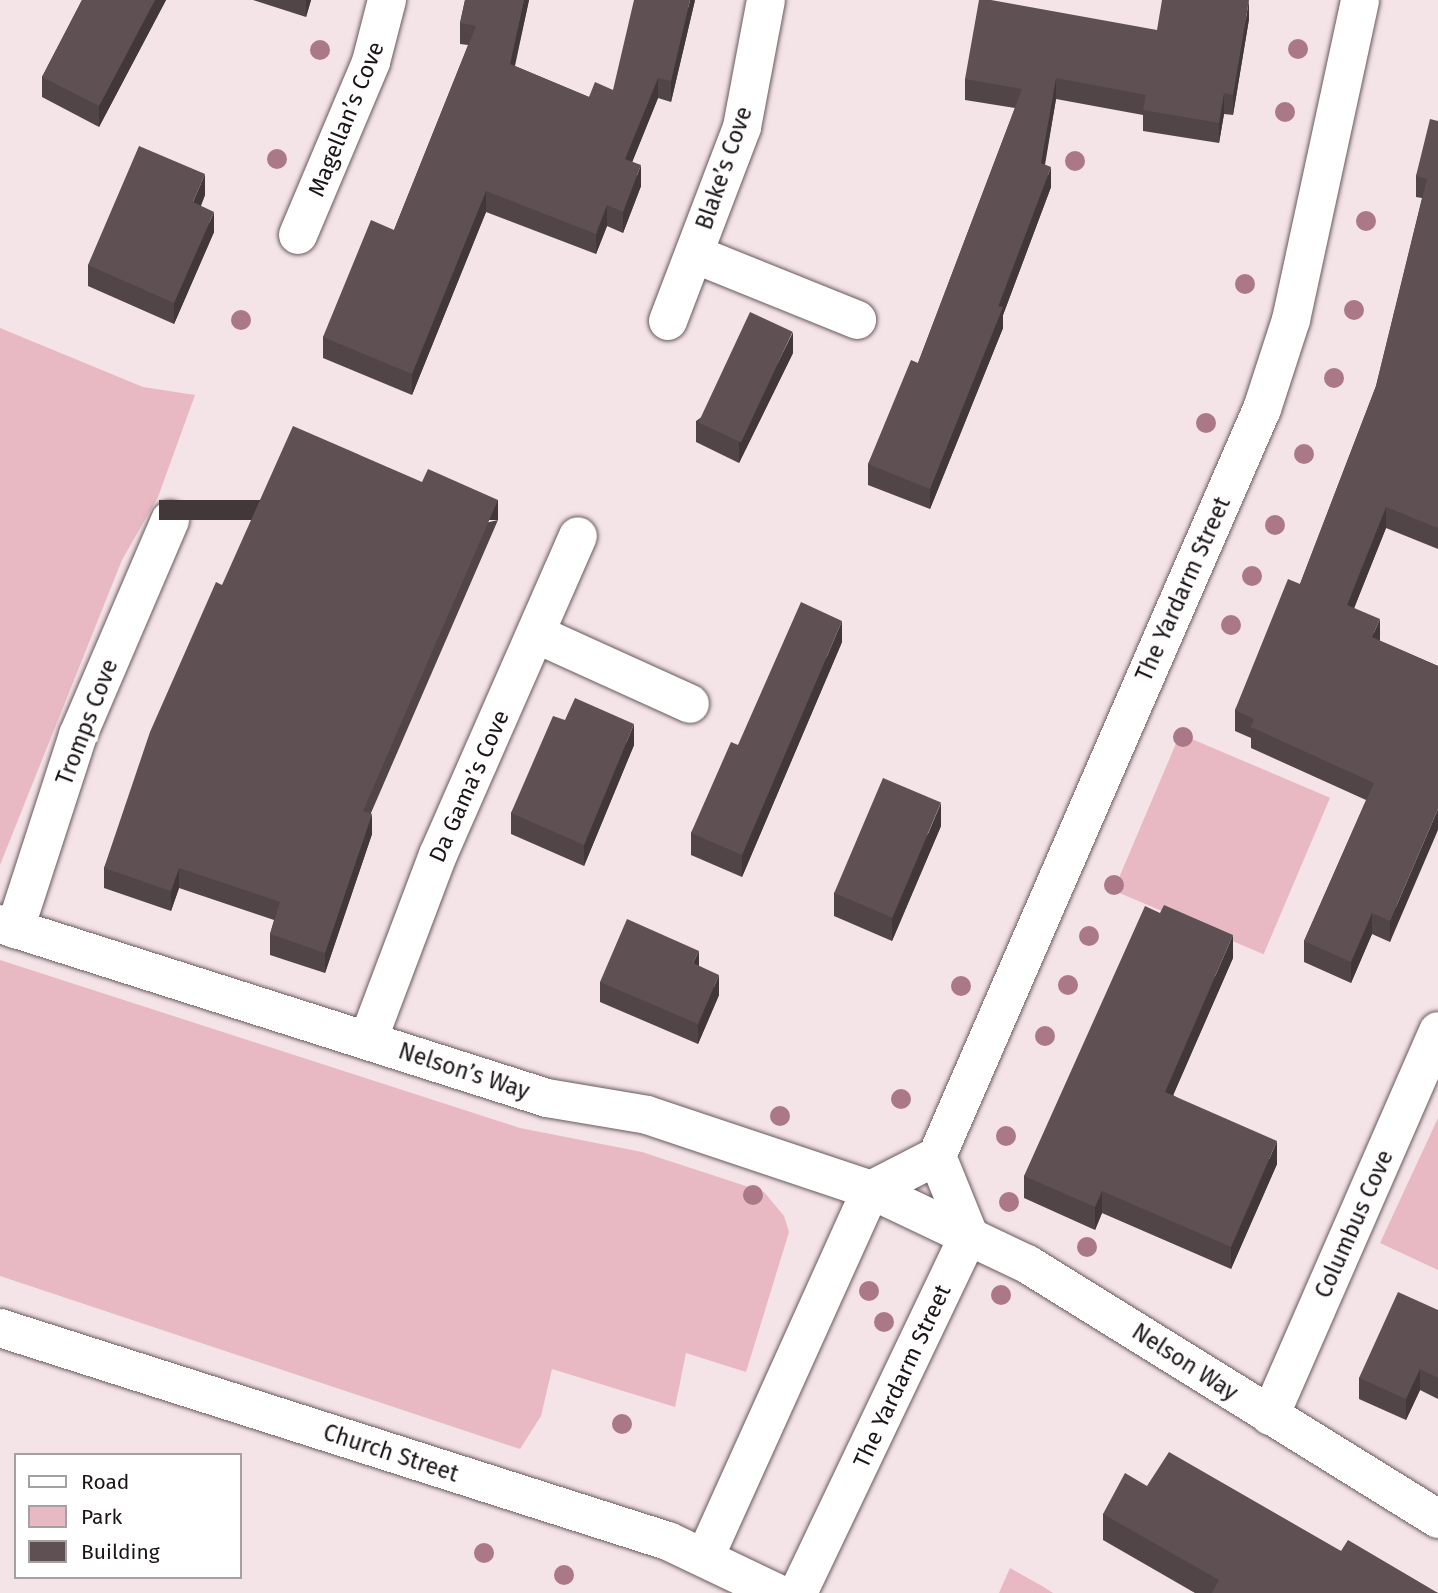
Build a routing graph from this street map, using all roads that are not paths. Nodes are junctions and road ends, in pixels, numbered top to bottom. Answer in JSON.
{"nodes":[{"id":1,"x":387,"y":0,"type":"edge"},
{"id":2,"x":766,"y":0,"type":"edge"},
{"id":3,"x":1360,"y":0,"type":"edge"},
{"id":4,"x":298,"y":236,"type":"dead end"},
{"id":5,"x":694,"y":254,"type":"junction"},
{"id":6,"x":857,"y":320,"type":"dead end"},
{"id":7,"x":668,"y":321,"type":"dead end"},
{"id":8,"x":170,"y":520,"type":"dead end"},
{"id":9,"x":578,"y":536,"type":"dead end"},
{"id":10,"x":536,"y":634,"type":"junction"},
{"id":11,"x":691,"y":704,"type":"dead end"},
{"id":12,"x":8,"y":926,"type":"edge"},
{"id":13,"x":1438,"y":1031,"type":"edge"},
{"id":14,"x":368,"y":1040,"type":"junction"},
{"id":15,"x":937,"y":1156,"type":"junction"},
{"id":16,"x":871,"y":1190,"type":"junction"},
{"id":17,"x":928,"y":1214,"type":"joint"},
{"id":18,"x":969,"y":1235,"type":"junction"},
{"id":19,"x":0,"y":1328,"type":"edge"},
{"id":20,"x":1270,"y":1416,"type":"junction"},
{"id":21,"x":1438,"y":1519,"type":"edge"},
{"id":22,"x":705,"y":1557,"type":"junction"},
{"id":23,"x":758,"y":1589,"type":"edge"},
{"id":24,"x":798,"y":1593,"type":"edge"}],
"edges":[{"from":1,"to":4,"type":"street","name":"Magellan’s Cove"},
{"from":2,"to":5,"type":"street","name":"Blake’s Cove"},
{"from":3,"to":15,"type":"street","name":"The Yardarm Street"},
{"from":5,"to":6,"type":"street","name":"Blake’s Cove"},
{"from":5,"to":7,"type":"street","name":"Blake’s Cove"},
{"from":8,"to":12,"type":"street","name":"Tromps Cove"},
{"from":9,"to":10,"type":"street","name":"Da Gama’s Cove"},
{"from":10,"to":11,"type":"street"},
{"from":10,"to":14,"type":"street","name":"Da Gama’s Cove"},
{"from":12,"to":14,"type":"street","name":"Nelson’s Way"},
{"from":13,"to":20,"type":"street","name":"Columbus Cove"},
{"from":14,"to":16,"type":"street","name":"Nelson’s Way"},
{"from":15,"to":16,"type":"street"},
{"from":15,"to":18,"type":"street"},
{"from":16,"to":17,"type":"street","name":"Nelson’s Way"},
{"from":16,"to":22,"type":"street"},
{"from":17,"to":18,"type":"street","name":"Nelson Way"},
{"from":18,"to":20,"type":"street","name":"Nelson Way"},
{"from":18,"to":24,"type":"street","name":"The Yardarm Street"},
{"from":19,"to":22,"type":"street","name":"Church Street"},
{"from":20,"to":21,"type":"street","name":"Nelson Way"},
{"from":22,"to":23,"type":"street","name":"Church Street"}]}
